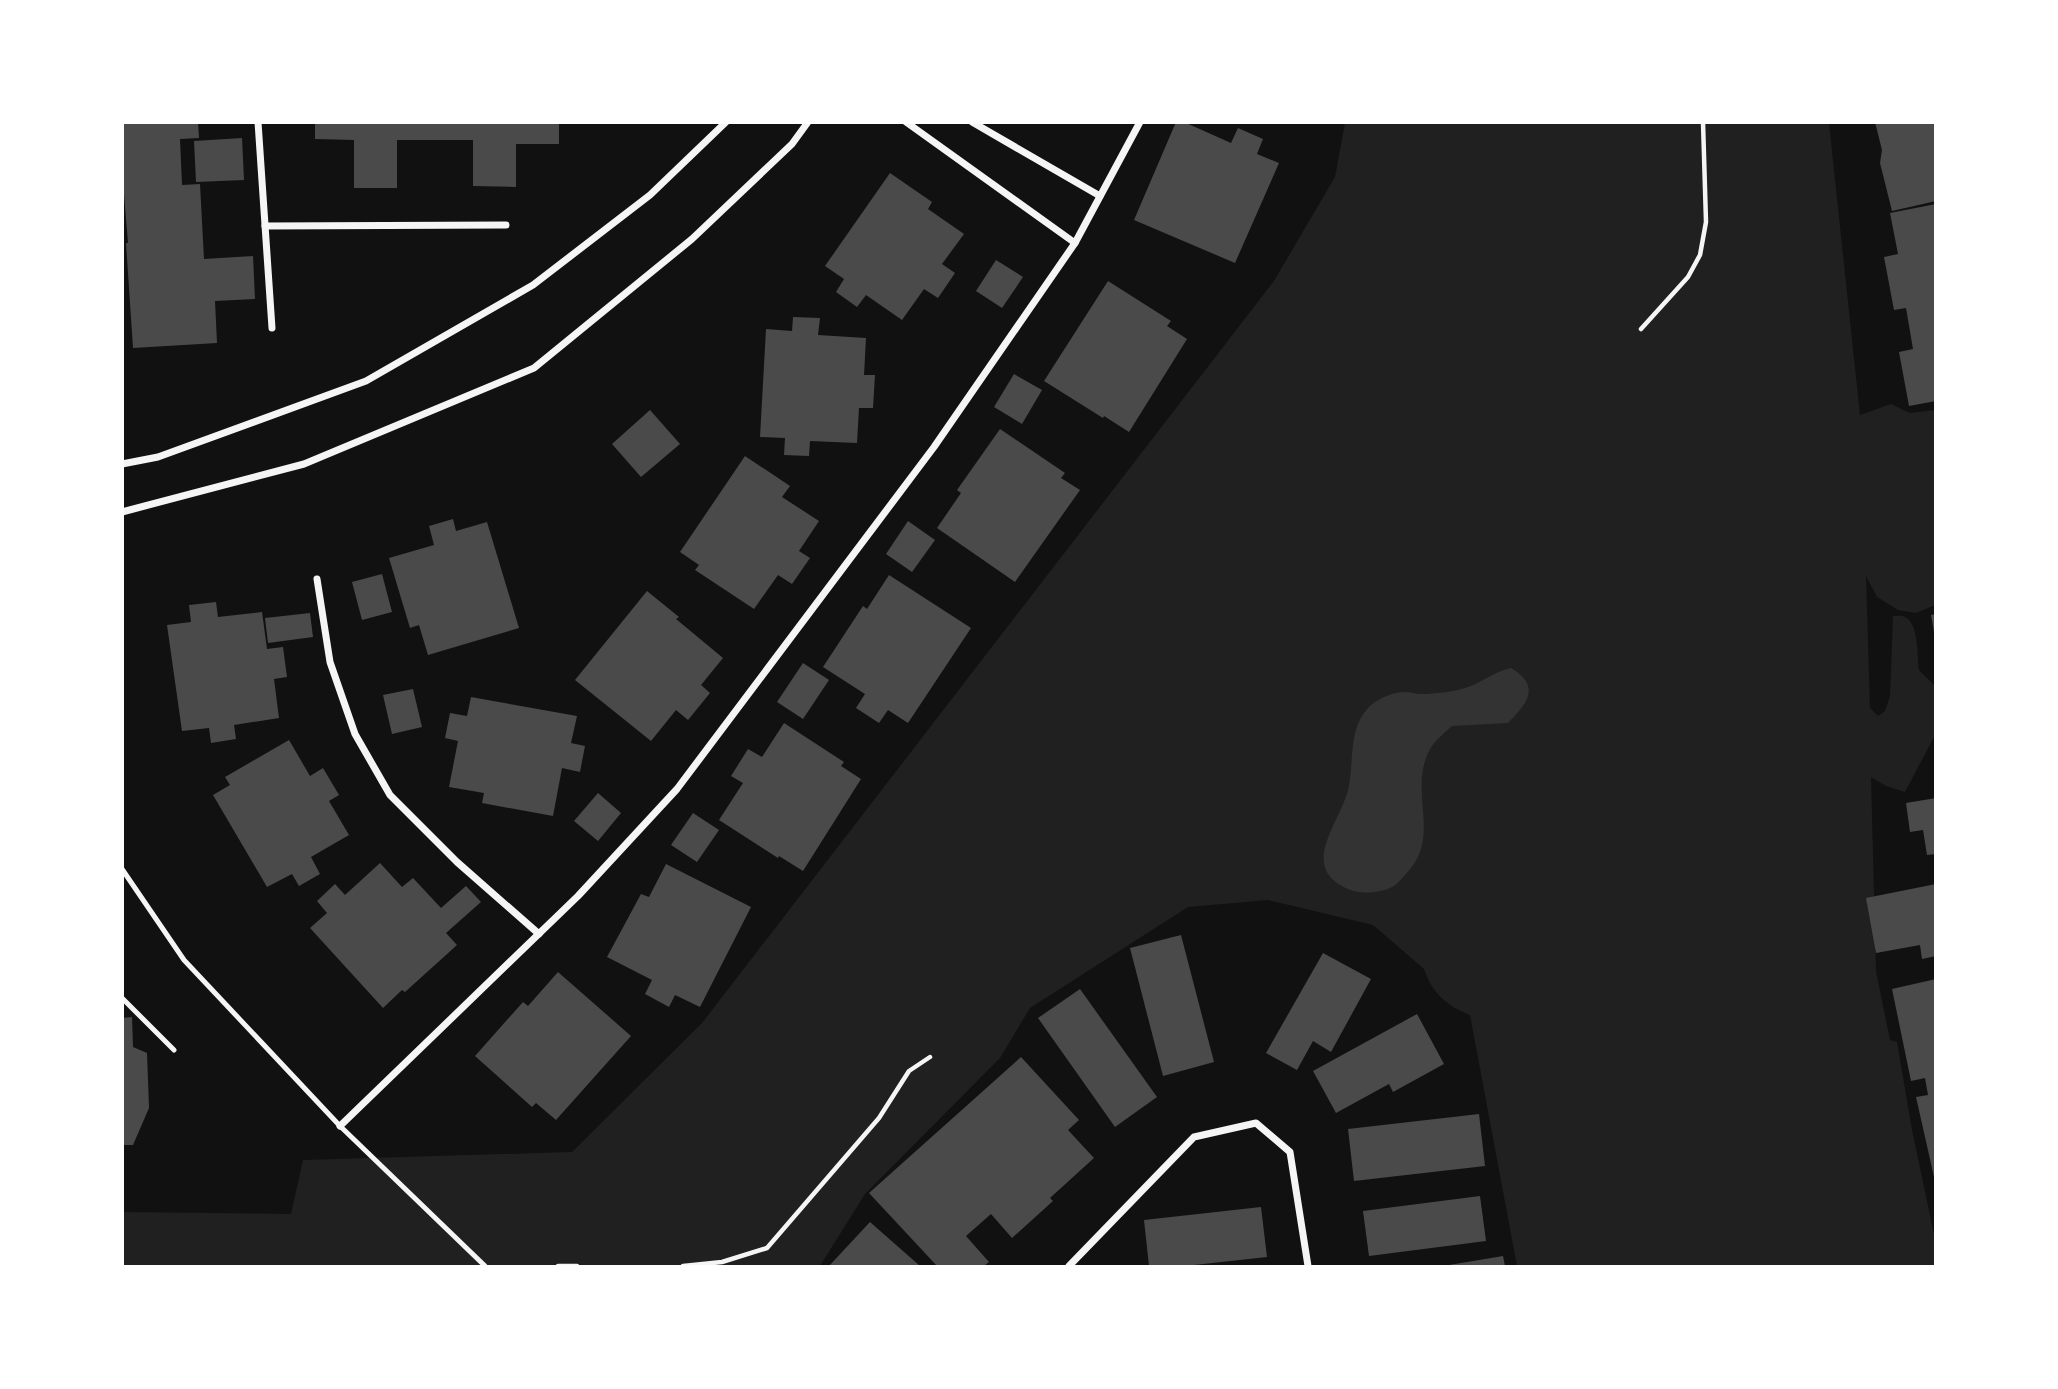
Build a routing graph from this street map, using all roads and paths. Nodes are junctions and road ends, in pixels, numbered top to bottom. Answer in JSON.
{"nodes":[{"id":1,"x":258,"y":122,"type":"edge"},
{"id":2,"x":726,"y":122,"type":"edge"},
{"id":3,"x":808,"y":122,"type":"edge"},
{"id":4,"x":906,"y":122,"type":"edge"},
{"id":5,"x":972,"y":122,"type":"edge"},
{"id":6,"x":1140,"y":122,"type":"edge"},
{"id":7,"x":1703,"y":122,"type":"edge"},
{"id":8,"x":1100,"y":197,"type":"junction"},
{"id":9,"x":506,"y":225,"type":"dead end"},
{"id":10,"x":265,"y":226,"type":"junction"},
{"id":11,"x":1075,"y":243,"type":"junction"},
{"id":12,"x":272,"y":328,"type":"dead end"},
{"id":13,"x":1641,"y":329,"type":"dead end"},
{"id":14,"x":122,"y":464,"type":"edge"},
{"id":15,"x":122,"y":512,"type":"edge"},
{"id":16,"x":317,"y":579,"type":"dead end"},
{"id":17,"x":122,"y":869,"type":"edge"},
{"id":18,"x":539,"y":934,"type":"junction"},
{"id":19,"x":122,"y":998,"type":"edge"},
{"id":20,"x":174,"y":1050,"type":"dead end"},
{"id":21,"x":930,"y":1057,"type":"dead end"},
{"id":22,"x":340,"y":1126,"type":"junction"},
{"id":23,"x":485,"y":1266,"type":"edge"},
{"id":24,"x":558,"y":1266,"type":"edge"},
{"id":25,"x":577,"y":1266,"type":"edge"},
{"id":26,"x":682,"y":1266,"type":"edge"},
{"id":27,"x":1069,"y":1266,"type":"edge"},
{"id":28,"x":1308,"y":1266,"type":"edge"}],
"edges":[{"from":1,"to":10,"type":"street"},
{"from":2,"to":14,"type":"street"},
{"from":3,"to":15,"type":"street"},
{"from":4,"to":11,"type":"street"},
{"from":5,"to":8,"type":"street"},
{"from":6,"to":8,"type":"street"},
{"from":7,"to":13,"type":"path"},
{"from":8,"to":11,"type":"street"},
{"from":9,"to":10,"type":"street"},
{"from":10,"to":12,"type":"street"},
{"from":11,"to":18,"type":"street"},
{"from":16,"to":18,"type":"street"},
{"from":17,"to":22,"type":"lane"},
{"from":18,"to":22,"type":"street"},
{"from":19,"to":20,"type":"lane"},
{"from":21,"to":26,"type":"path"},
{"from":22,"to":23,"type":"lane"},
{"from":24,"to":25,"type":"path"},
{"from":27,"to":28,"type":"street"}]}
